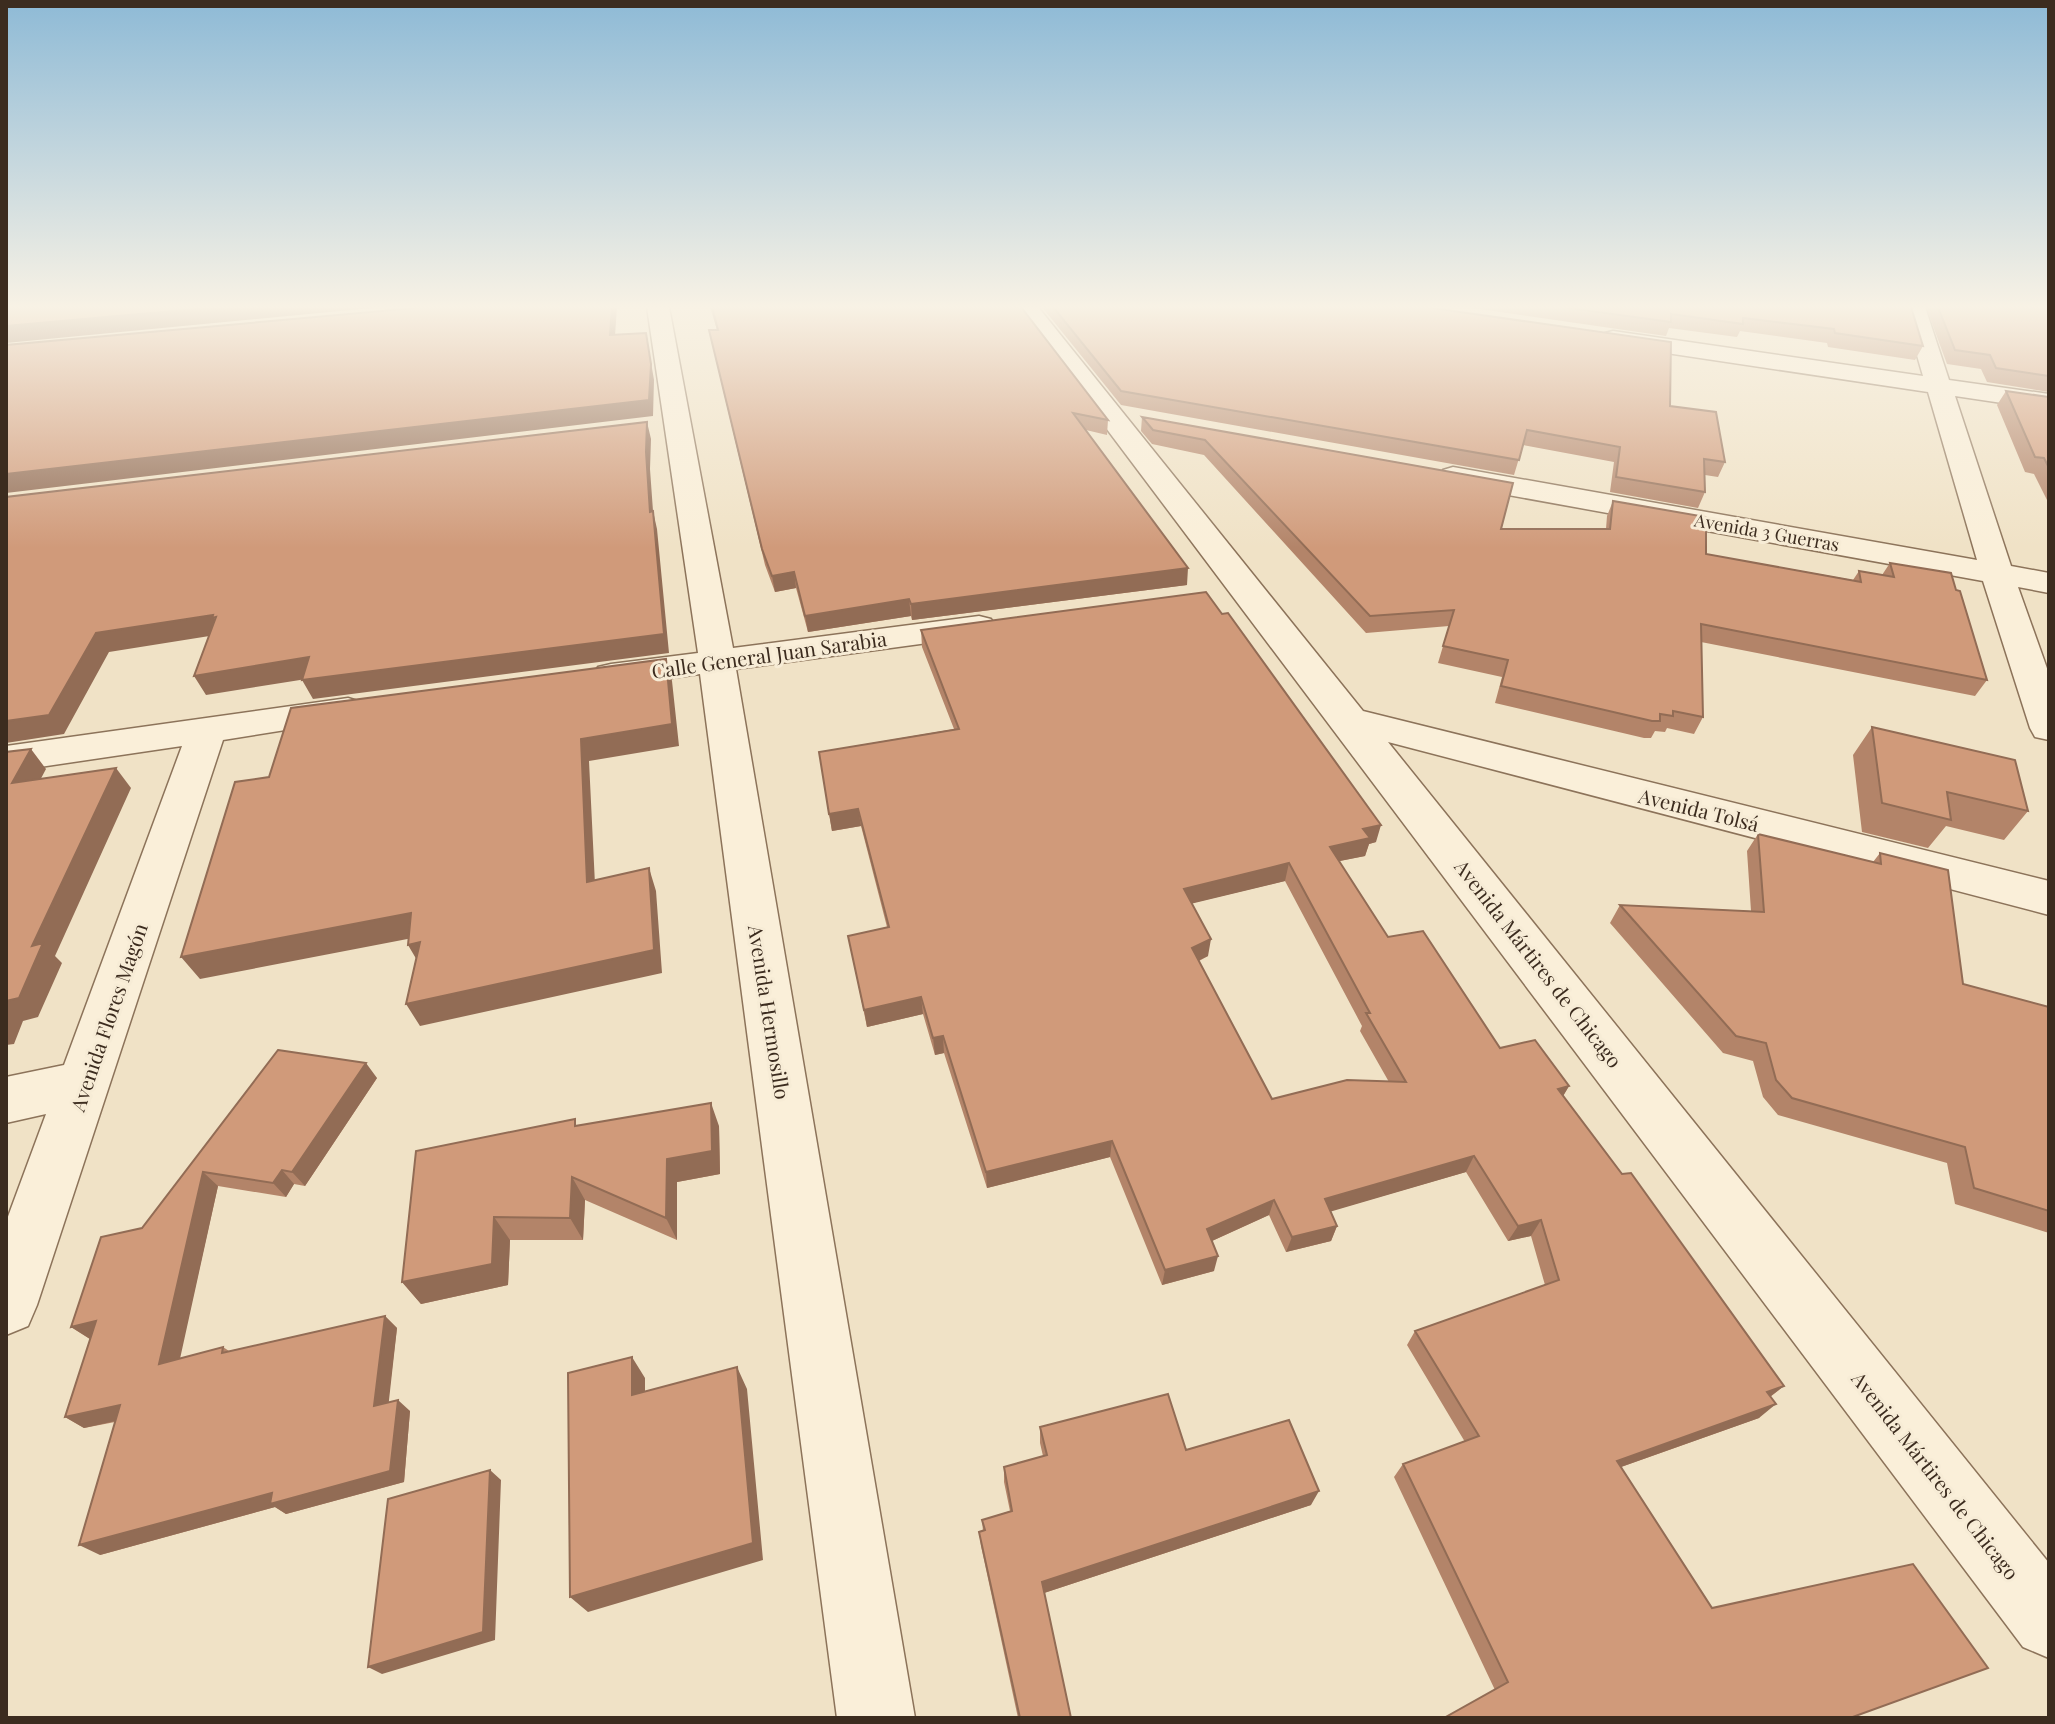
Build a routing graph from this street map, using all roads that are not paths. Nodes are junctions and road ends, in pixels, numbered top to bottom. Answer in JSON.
{"nodes":[{"id":1,"x":670,"y":387,"type":"edge"},
{"id":2,"x":1088,"y":387,"type":"edge"},
{"id":3,"x":1937,"y":387,"type":"edge"},
{"id":4,"x":1947,"y":387,"type":"edge"},
{"id":5,"x":2049,"y":402,"type":"edge"},
{"id":6,"x":1108,"y":414,"type":"junction"},
{"id":7,"x":1155,"y":422,"type":"edge"},
{"id":8,"x":675,"y":425,"type":"junction"},
{"id":9,"x":644,"y":429,"type":"edge"},
{"id":10,"x":1420,"y":470,"type":"edge"},
{"id":11,"x":1997,"y":574,"type":"junction"},
{"id":12,"x":2049,"y":583,"type":"edge"},
{"id":13,"x":1013,"y":622,"type":"edge"},
{"id":14,"x":717,"y":662,"type":"junction"},
{"id":15,"x":578,"y":680,"type":"edge"},
{"id":16,"x":378,"y":706,"type":"edge"},
{"id":17,"x":1350,"y":720,"type":"junction"},
{"id":18,"x":208,"y":728,"type":"junction"},
{"id":19,"x":2049,"y":728,"type":"edge"},
{"id":20,"x":6,"y":759,"type":"edge"},
{"id":21,"x":2049,"y":898,"type":"edge"},
{"id":22,"x":86,"y":1083,"type":"junction"},
{"id":23,"x":6,"y":1100,"type":"edge"},
{"id":24,"x":6,"y":1305,"type":"edge"},
{"id":25,"x":2049,"y":1621,"type":"edge"},
{"id":26,"x":876,"y":1718,"type":"edge"}],
"edges":[{"from":1,"to":8,"type":"street","name":"Avenida Hermosillo"},
{"from":2,"to":6,"type":"street","name":"Avenida Mártires de Chicago"},
{"from":3,"to":11,"type":"street"},
{"from":4,"to":5,"type":"street"},
{"from":6,"to":7,"type":"street"},
{"from":6,"to":17,"type":"street","name":"Avenida Mártires de Chicago"},
{"from":8,"to":9,"type":"street"},
{"from":8,"to":14,"type":"street","name":"Avenida Hermosillo"},
{"from":10,"to":11,"type":"street","name":"Avenida 3 Guerras"},
{"from":11,"to":12,"type":"street","name":"Avenida 3 Guerras"},
{"from":11,"to":19,"type":"street"},
{"from":13,"to":14,"type":"street","name":"Calle General Juan Sarabia"},
{"from":14,"to":15,"type":"street","name":"Calle General Juan Sarabia"},
{"from":14,"to":26,"type":"street","name":"Avenida Hermosillo"},
{"from":16,"to":18,"type":"street"},
{"from":17,"to":21,"type":"street","name":"Avenida Tolsá"},
{"from":17,"to":25,"type":"street","name":"Avenida Mártires de Chicago"},
{"from":18,"to":20,"type":"street"},
{"from":18,"to":22,"type":"street","name":"Avenida Flores Magón"},
{"from":22,"to":23,"type":"street"},
{"from":22,"to":24,"type":"street","name":"Avenida Flores Magón"}]}
